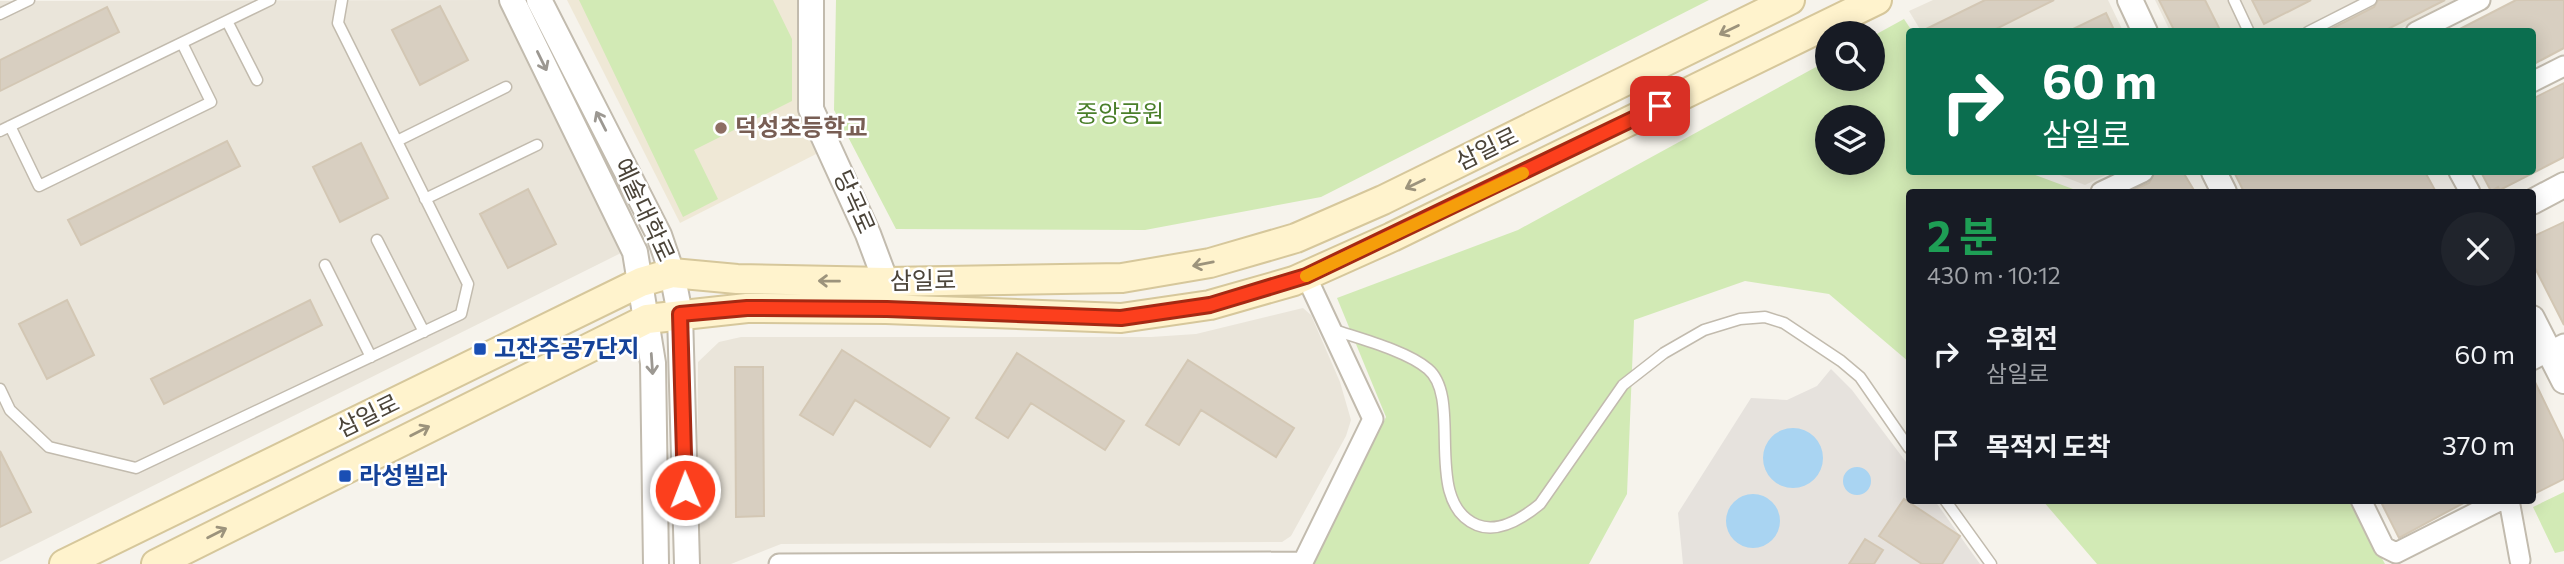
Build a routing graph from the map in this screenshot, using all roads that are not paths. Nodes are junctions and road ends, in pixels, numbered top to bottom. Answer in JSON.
{"nodes":[{"id":1,"x":29,"y":0,"type":"edge"},
{"id":2,"x":270,"y":0,"type":"edge"},
{"id":3,"x":342,"y":0,"type":"edge"},
{"id":4,"x":512,"y":0,"type":"edge"},
{"id":5,"x":539,"y":0,"type":"edge"},
{"id":6,"x":811,"y":0,"type":"edge"},
{"id":7,"x":1790,"y":0,"type":"edge"},
{"id":8,"x":1877,"y":0,"type":"edge"},
{"id":9,"x":2130,"y":0,"type":"edge"},
{"id":10,"x":2234,"y":0,"type":"edge"},
{"id":11,"x":2371,"y":0,"type":"edge"},
{"id":12,"x":2480,"y":0,"type":"edge"},
{"id":13,"x":0,"y":14,"type":"edge"},
{"id":14,"x":227,"y":21,"type":"junction"},
{"id":15,"x":2143,"y":28,"type":"edge"},
{"id":16,"x":2247,"y":28,"type":"edge"},
{"id":17,"x":2316,"y":28,"type":"edge"},
{"id":18,"x":2424,"y":28,"type":"edge"},
{"id":19,"x":182,"y":43,"type":"junction"},
{"id":20,"x":2564,"y":66,"type":"edge"},
{"id":21,"x":257,"y":80,"type":"dead end"},
{"id":22,"x":2536,"y":80,"type":"edge"},
{"id":23,"x":506,"y":87,"type":"dead end"},
{"id":24,"x":10,"y":126,"type":"junction"},
{"id":25,"x":0,"y":131,"type":"edge"},
{"id":26,"x":397,"y":141,"type":"junction"},
{"id":27,"x":537,"y":145,"type":"dead end"},
{"id":28,"x":2137,"y":175,"type":"edge"},
{"id":29,"x":2564,"y":186,"type":"edge"},
{"id":30,"x":2107,"y":189,"type":"edge"},
{"id":31,"x":425,"y":199,"type":"junction"},
{"id":32,"x":2536,"y":200,"type":"edge"},
{"id":33,"x":377,"y":240,"type":"dead end"},
{"id":34,"x":325,"y":265,"type":"dead end"},
{"id":35,"x":672,"y":273,"type":"junction"},
{"id":36,"x":1306,"y":276,"type":"junction"},
{"id":37,"x":641,"y":282,"type":"junction"},
{"id":38,"x":886,"y":282,"type":"junction"},
{"id":39,"x":680,"y":314,"type":"junction"},
{"id":40,"x":647,"y":319,"type":"junction"},
{"id":41,"x":2536,"y":326,"type":"edge"},
{"id":42,"x":1333,"y":330,"type":"junction"},
{"id":43,"x":424,"y":332,"type":"junction"},
{"id":44,"x":2548,"y":352,"type":"edge"},
{"id":45,"x":371,"y":357,"type":"junction"},
{"id":46,"x":2564,"y":381,"type":"edge"},
{"id":47,"x":0,"y":389,"type":"edge"},
{"id":48,"x":10,"y":410,"type":"junction"},
{"id":49,"x":0,"y":415,"type":"edge"},
{"id":50,"x":1906,"y":443,"type":"edge"},
{"id":51,"x":1948,"y":504,"type":"edge"},
{"id":52,"x":2363,"y":504,"type":"edge"},
{"id":53,"x":2493,"y":504,"type":"edge"},
{"id":54,"x":2510,"y":504,"type":"edge"},
{"id":55,"x":2520,"y":560,"type":"dead end"},
{"id":56,"x":1037,"y":563,"type":"edge"},
{"id":57,"x":1302,"y":563,"type":"edge"},
{"id":58,"x":64,"y":564,"type":"edge"},
{"id":59,"x":156,"y":564,"type":"edge"},
{"id":60,"x":656,"y":564,"type":"edge"},
{"id":61,"x":687,"y":564,"type":"edge"},
{"id":62,"x":781,"y":564,"type":"edge"},
{"id":63,"x":1991,"y":564,"type":"edge"}],
"edges":[{"from":1,"to":13,"type":"lane"},
{"from":2,"to":14,"type":"lane"},
{"from":3,"to":26,"type":"lane"},
{"from":4,"to":37,"type":"street","name":"예술대학로","one_way":true},
{"from":35,"to":5,"type":"street","name":"예술대학로","one_way":true},
{"from":6,"to":38,"type":"street","name":"당곡로"},
{"from":7,"to":38,"type":"main road","name":"삼일로","one_way":true},
{"from":8,"to":36,"type":"main road","name":"삼일로"},
{"from":9,"to":15,"type":"street"},
{"from":10,"to":16,"type":"lane"},
{"from":11,"to":17,"type":"lane"},
{"from":12,"to":18,"type":"street"},
{"from":14,"to":19,"type":"lane"},
{"from":14,"to":21,"type":"lane"},
{"from":19,"to":24,"type":"lane"},
{"from":19,"to":24,"type":"lane"},
{"from":20,"to":22,"type":"street"},
{"from":23,"to":26,"type":"lane"},
{"from":24,"to":25,"type":"lane"},
{"from":26,"to":31,"type":"lane"},
{"from":27,"to":31,"type":"lane"},
{"from":28,"to":30,"type":"street"},
{"from":29,"to":32,"type":"street"},
{"from":31,"to":43,"type":"lane"},
{"from":33,"to":43,"type":"lane"},
{"from":34,"to":45,"type":"lane"},
{"from":35,"to":37,"type":"main road","name":"삼일로"},
{"from":38,"to":35,"type":"main road","name":"삼일로","one_way":true},
{"from":35,"to":39,"type":"street","name":"예술대학로"},
{"from":36,"to":39,"type":"main road","name":"삼일로"},
{"from":36,"to":42,"type":"street"},
{"from":37,"to":40,"type":"street","name":"예술대학로"},
{"from":37,"to":58,"type":"main road","name":"삼일로"},
{"from":39,"to":40,"type":"main road","name":"삼일로"},
{"from":39,"to":61,"type":"street","name":"예술대학로"},
{"from":59,"to":40,"type":"main road","name":"삼일로","one_way":true},
{"from":40,"to":60,"type":"street","name":"예술대학로","one_way":true},
{"from":41,"to":44,"type":"street"},
{"from":42,"to":50,"type":"lane"},
{"from":42,"to":57,"type":"street"},
{"from":43,"to":45,"type":"lane"},
{"from":44,"to":46,"type":"street"},
{"from":45,"to":48,"type":"lane"},
{"from":47,"to":48,"type":"lane"},
{"from":48,"to":49,"type":"lane"},
{"from":51,"to":63,"type":"lane"},
{"from":52,"to":53,"type":"street"},
{"from":54,"to":55,"type":"street"},
{"from":56,"to":57,"type":"street"},
{"from":56,"to":62,"type":"street"}]}
